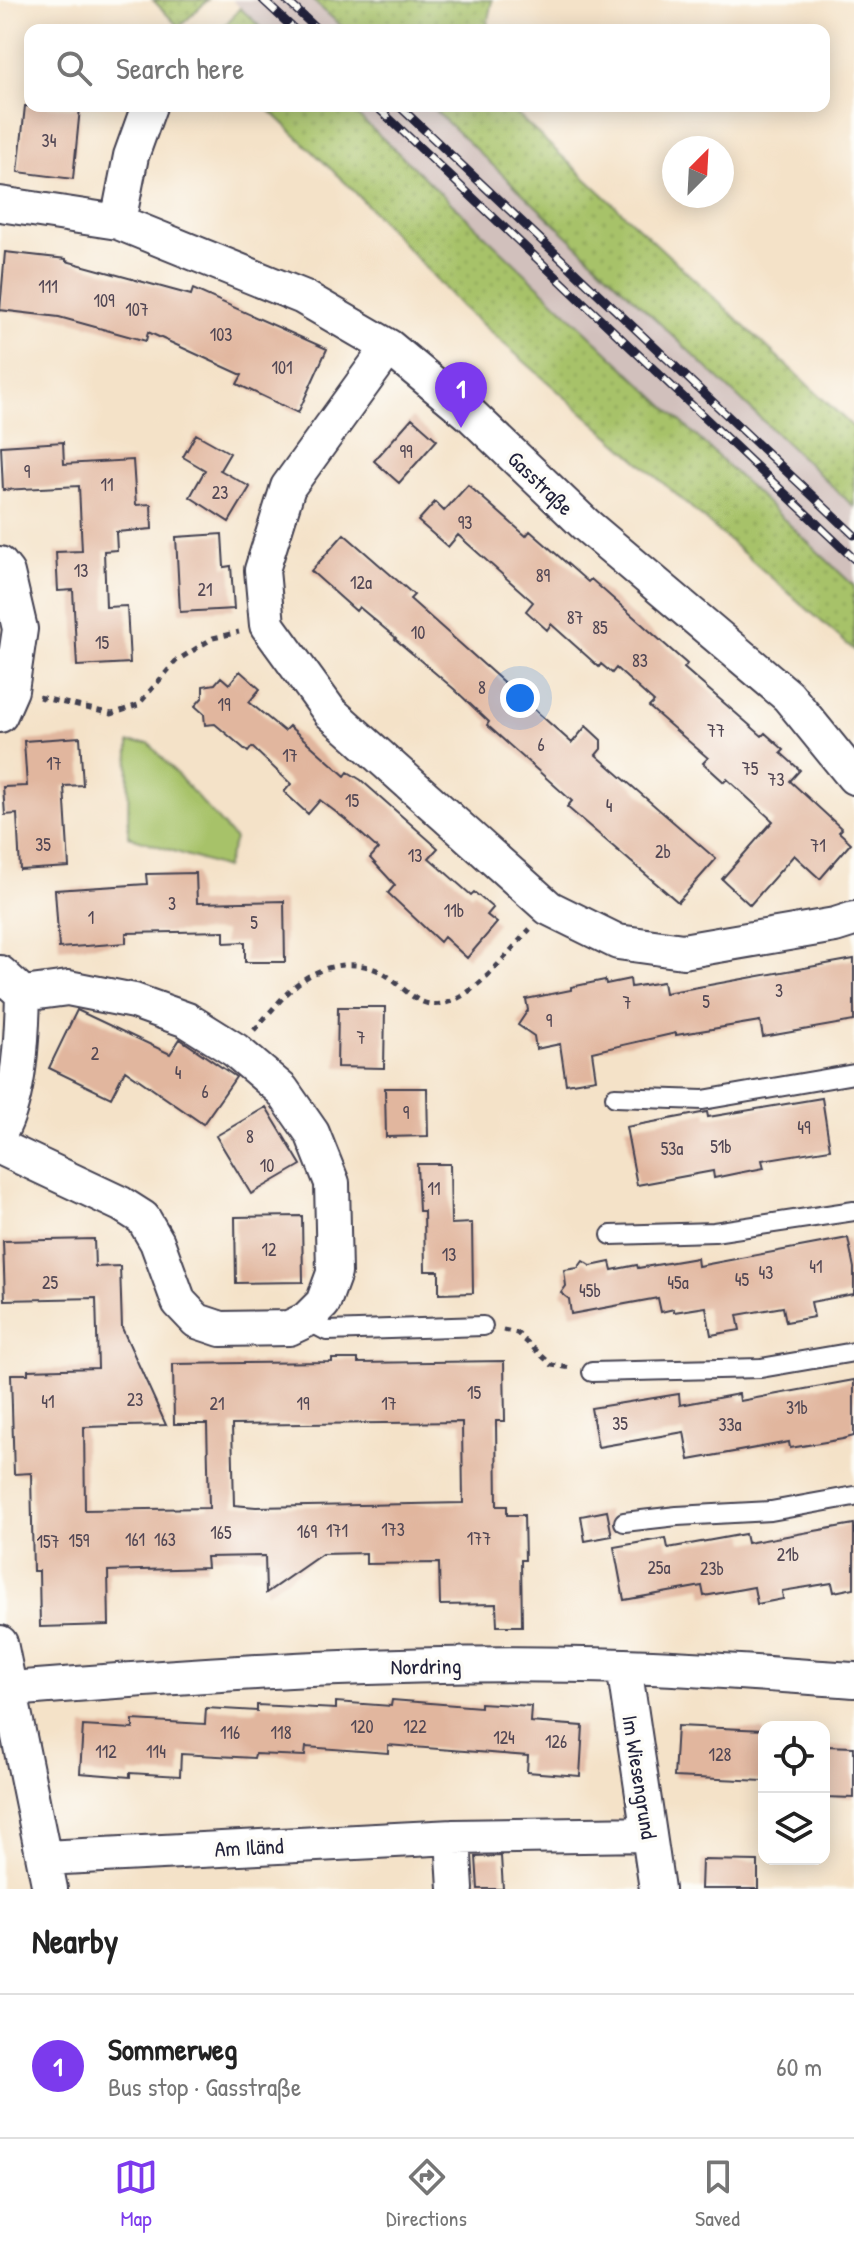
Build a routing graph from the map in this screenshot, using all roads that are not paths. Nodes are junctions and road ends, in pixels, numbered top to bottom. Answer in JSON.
{"nodes":[{"id":1,"x":147,"y":112,"type":"edge"},
{"id":2,"x":0,"y":204,"type":"edge"},
{"id":3,"x":118,"y":222,"type":"junction"},
{"id":4,"x":389,"y":347,"type":"junction"},
{"id":5,"x":0,"y":564,"type":"edge"},
{"id":6,"x":6,"y":702,"type":"edge"},
{"id":7,"x":854,"y":777,"type":"edge"},
{"id":8,"x":854,"y":919,"type":"edge"},
{"id":9,"x":12,"y":983,"type":"edge"},
{"id":10,"x":854,"y":1074,"type":"edge"},
{"id":11,"x":615,"y":1097,"type":"dead end"},
{"id":12,"x":0,"y":1132,"type":"edge"},
{"id":13,"x":0,"y":1147,"type":"edge"},
{"id":14,"x":854,"y":1211,"type":"edge"},
{"id":15,"x":611,"y":1235,"type":"dead end"},
{"id":16,"x":306,"y":1320,"type":"junction"},
{"id":17,"x":483,"y":1326,"type":"road end"},
{"id":18,"x":854,"y":1352,"type":"edge"},
{"id":19,"x":592,"y":1372,"type":"road end"},
{"id":20,"x":854,"y":1496,"type":"edge"},
{"id":21,"x":624,"y":1522,"type":"dead end"},
{"id":22,"x":0,"y":1643,"type":"edge"},
{"id":23,"x":624,"y":1666,"type":"junction"},
{"id":24,"x":854,"y":1680,"type":"edge"},
{"id":25,"x":5,"y":1691,"type":"edge"},
{"id":26,"x":649,"y":1834,"type":"junction"},
{"id":27,"x":453,"y":1837,"type":"junction"},
{"id":28,"x":47,"y":1873,"type":"edge"},
{"id":29,"x":456,"y":1889,"type":"edge"},
{"id":30,"x":657,"y":1889,"type":"edge"}],
"edges":[{"from":1,"to":3,"type":"street"},
{"from":2,"to":3,"type":"street","name":"Gasstraße"},
{"from":3,"to":4,"type":"street","name":"Gasstraße"},
{"from":4,"to":7,"type":"street","name":"Gasstraße"},
{"from":4,"to":8,"type":"street"},
{"from":5,"to":6,"type":"street"},
{"from":9,"to":12,"type":"street"},
{"from":9,"to":16,"type":"street"},
{"from":10,"to":11,"type":"lane"},
{"from":13,"to":16,"type":"street"},
{"from":14,"to":15,"type":"lane"},
{"from":16,"to":17,"type":"lane"},
{"from":18,"to":19,"type":"lane"},
{"from":20,"to":21,"type":"lane"},
{"from":22,"to":25,"type":"street","name":"Am Iländ"},
{"from":23,"to":24,"type":"street","name":"Nordring"},
{"from":23,"to":25,"type":"street","name":"Nordring"},
{"from":23,"to":26,"type":"street","name":"Im Wiesengrund"},
{"from":25,"to":28,"type":"street","name":"Am Iländ"},
{"from":26,"to":27,"type":"street","name":"Am Iländ"},
{"from":26,"to":30,"type":"street","name":"Im Wiesengrund"},
{"from":27,"to":28,"type":"street","name":"Am Iländ"},
{"from":27,"to":29,"type":"street"}]}
